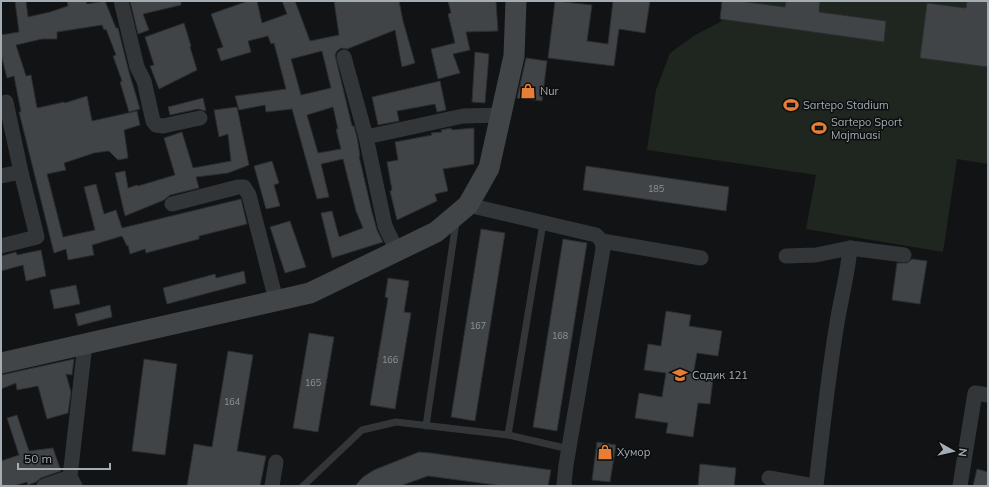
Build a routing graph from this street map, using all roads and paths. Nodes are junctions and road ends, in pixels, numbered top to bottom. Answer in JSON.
{"nodes":[{"id":1,"x":121,"y":1,"type":"edge"},
{"id":2,"x":516,"y":1,"type":"edge"},
{"id":3,"x":344,"y":57,"type":"dead end"},
{"id":4,"x":6,"y":102,"type":"dead end"},
{"id":5,"x":501,"y":115,"type":"junction"},
{"id":6,"x":200,"y":118,"type":"dead end"},
{"id":7,"x":366,"y":137,"type":"junction"},
{"id":8,"x":21,"y":172,"type":"junction"},
{"id":9,"x":1,"y":176,"type":"edge"},
{"id":10,"x":172,"y":204,"type":"dead end"},
{"id":11,"x":463,"y":210,"type":"junction"},
{"id":12,"x":543,"y":223,"type":"junction"},
{"id":13,"x":602,"y":241,"type":"junction"},
{"id":14,"x":1,"y":246,"type":"edge"},
{"id":15,"x":850,"y":248,"type":"junction"},
{"id":16,"x":397,"y":251,"type":"junction"},
{"id":17,"x":904,"y":254,"type":"dead end"},
{"id":18,"x":786,"y":256,"type":"dead end"},
{"id":19,"x":701,"y":258,"type":"dead end"},
{"id":20,"x":276,"y":300,"type":"junction"},
{"id":21,"x":85,"y":344,"type":"junction"},
{"id":22,"x":1,"y":363,"type":"edge"},
{"id":23,"x":988,"y":395,"type":"edge"},
{"id":24,"x":426,"y":426,"type":"junction"},
{"id":25,"x":508,"y":435,"type":"junction"},
{"id":26,"x":569,"y":449,"type":"junction"},
{"id":27,"x":276,"y":462,"type":"dead end"},
{"id":28,"x":769,"y":478,"type":"dead end"},
{"id":29,"x":72,"y":481,"type":"edge"},
{"id":30,"x":564,"y":485,"type":"edge"},
{"id":31,"x":44,"y":486,"type":"edge"},
{"id":32,"x":272,"y":486,"type":"edge"},
{"id":33,"x":303,"y":486,"type":"edge"},
{"id":34,"x":815,"y":486,"type":"edge"},
{"id":35,"x":960,"y":486,"type":"edge"}],
"edges":[{"from":1,"to":6,"type":"street"},
{"from":2,"to":5,"type":"street"},
{"from":3,"to":7,"type":"street"},
{"from":4,"to":8,"type":"street"},
{"from":5,"to":7,"type":"street"},
{"from":5,"to":11,"type":"street"},
{"from":7,"to":16,"type":"street"},
{"from":8,"to":9,"type":"street"},
{"from":8,"to":14,"type":"street"},
{"from":10,"to":20,"type":"street"},
{"from":11,"to":12,"type":"street"},
{"from":11,"to":16,"type":"street"},
{"from":11,"to":24,"type":"lane"},
{"from":12,"to":13,"type":"street"},
{"from":12,"to":25,"type":"lane"},
{"from":13,"to":19,"type":"street"},
{"from":13,"to":26,"type":"street"},
{"from":15,"to":17,"type":"street"},
{"from":15,"to":18,"type":"street"},
{"from":15,"to":34,"type":"street"},
{"from":16,"to":20,"type":"street"},
{"from":20,"to":21,"type":"street"},
{"from":21,"to":22,"type":"street"},
{"from":21,"to":29,"type":"street"},
{"from":23,"to":35,"type":"street"},
{"from":24,"to":25,"type":"lane"},
{"from":24,"to":33,"type":"lane"},
{"from":25,"to":26,"type":"lane"},
{"from":26,"to":30,"type":"street"},
{"from":27,"to":32,"type":"street"},
{"from":28,"to":34,"type":"street"},
{"from":29,"to":31,"type":"street"}]}
